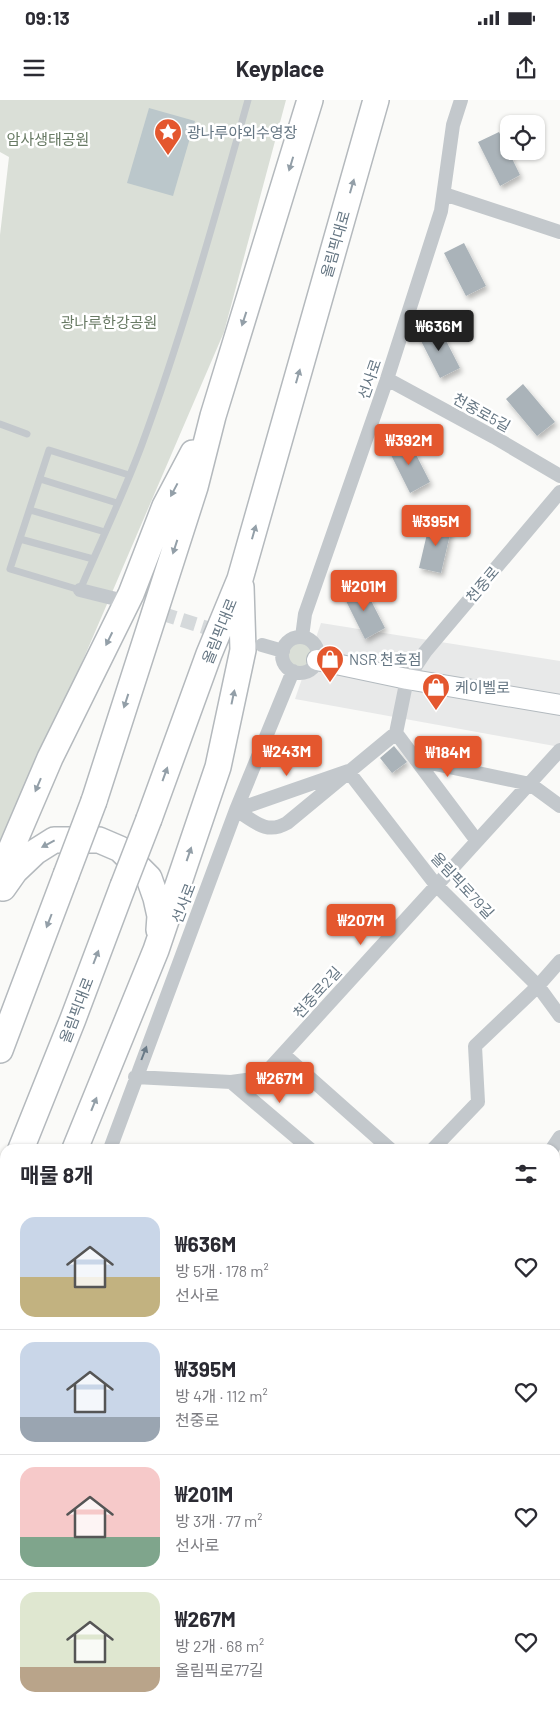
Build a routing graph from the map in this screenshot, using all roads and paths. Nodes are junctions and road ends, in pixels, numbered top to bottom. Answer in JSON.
{"nodes":[{"id":1,"x":248,"y":100,"type":"edge"},
{"id":2,"x":310,"y":100,"type":"edge"},
{"id":3,"x":376,"y":100,"type":"edge"},
{"id":4,"x":461,"y":100,"type":"edge"},
{"id":5,"x":444,"y":194,"type":"junction"},
{"id":6,"x":560,"y":232,"type":"edge"},
{"id":7,"x":386,"y":379,"type":"junction"},
{"id":8,"x":213,"y":416,"type":"junction"},
{"id":9,"x":0,"y":424,"type":"edge"},
{"id":10,"x":27,"y":434,"type":"dead end"},
{"id":11,"x":129,"y":475,"type":"junction"},
{"id":12,"x":560,"y":476,"type":"edge"},
{"id":13,"x":40,"y":479,"type":"junction"},
{"id":14,"x":560,"y":492,"type":"edge"},
{"id":15,"x":117,"y":503,"type":"junction"},
{"id":16,"x":30,"y":510,"type":"junction"},
{"id":17,"x":105,"y":532,"type":"junction"},
{"id":18,"x":20,"y":539,"type":"junction"},
{"id":19,"x":93,"y":559,"type":"junction"},
{"id":20,"x":240,"y":579,"type":"junction"},
{"id":21,"x":80,"y":590,"type":"junction"},
{"id":22,"x":116,"y":599,"type":"tunnel mouth"},
{"id":23,"x":302,"y":637,"type":"junction"},
{"id":24,"x":262,"y":645,"type":"dead end"},
{"id":25,"x":283,"y":651,"type":"junction"},
{"id":26,"x":317,"y":660,"type":"junction"},
{"id":27,"x":293,"y":671,"type":"junction"},
{"id":28,"x":407,"y":679,"type":"junction"},
{"id":29,"x":560,"y":705,"type":"edge"},
{"id":30,"x":396,"y":733,"type":"junction"},
{"id":31,"x":560,"y":750,"type":"edge"},
{"id":32,"x":416,"y":760,"type":"junction"},
{"id":33,"x":348,"y":771,"type":"junction"},
{"id":34,"x":530,"y":784,"type":"junction"},
{"id":35,"x":560,"y":806,"type":"edge"},
{"id":36,"x":236,"y":810,"type":"junction"},
{"id":37,"x":477,"y":841,"type":"junction"},
{"id":38,"x":0,"y":883,"type":"edge"},
{"id":39,"x":436,"y":885,"type":"junction"},
{"id":40,"x":0,"y":891,"type":"edge"},
{"id":41,"x":156,"y":950,"type":"junction"},
{"id":42,"x":560,"y":961,"type":"edge"},
{"id":43,"x":538,"y":986,"type":"junction"},
{"id":44,"x":560,"y":1016,"type":"edge"},
{"id":45,"x":0,"y":1050,"type":"edge"},
{"id":46,"x":283,"y":1054,"type":"junction"},
{"id":47,"x":135,"y":1077,"type":"junction"},
{"id":48,"x":231,"y":1082,"type":"junction"},
{"id":49,"x":23,"y":1144,"type":"edge"},
{"id":50,"x":77,"y":1144,"type":"edge"},
{"id":51,"x":112,"y":1144,"type":"edge"},
{"id":52,"x":304,"y":1144,"type":"edge"},
{"id":53,"x":384,"y":1144,"type":"edge"},
{"id":54,"x":438,"y":1144,"type":"edge"}],
"edges":[{"from":1,"to":11,"type":"lane"},
{"from":2,"to":8,"type":"highway","one_way":true},
{"from":20,"to":3,"type":"highway","name":"올림픽대로","one_way":true},
{"from":4,"to":5,"type":"street","name":"선사로"},
{"from":5,"to":6,"type":"street"},
{"from":5,"to":7,"type":"street","name":"선사로"},
{"from":7,"to":12,"type":"street","name":"천중로5길"},
{"from":7,"to":23,"type":"street","name":"선사로"},
{"from":8,"to":38,"type":"highway","one_way":true},
{"from":8,"to":45,"type":"highway","one_way":true,"bridge":true},
{"from":9,"to":10,"type":"lane"},
{"from":11,"to":13,"type":"lane"},
{"from":11,"to":15,"type":"lane"},
{"from":13,"to":15,"type":"lane"},
{"from":13,"to":16,"type":"lane"},
{"from":14,"to":28,"type":"street","name":"천중로"},
{"from":15,"to":17,"type":"lane"},
{"from":16,"to":17,"type":"lane"},
{"from":16,"to":18,"type":"lane"},
{"from":17,"to":19,"type":"lane"},
{"from":18,"to":19,"type":"lane"},
{"from":18,"to":21,"type":"lane"},
{"from":19,"to":21,"type":"lane"},
{"from":41,"to":20,"type":"highway","one_way":true},
{"from":49,"to":20,"type":"highway","name":"올림픽대로","one_way":true,"bridge":true},
{"from":21,"to":22,"type":"street"},
{"from":23,"to":25,"type":"street"},
{"from":23,"to":26,"type":"street"},
{"from":24,"to":25,"type":"street"},
{"from":25,"to":27,"type":"street"},
{"from":26,"to":27,"type":"street"},
{"from":26,"to":28,"type":"street"},
{"from":27,"to":36,"type":"street","name":"선사로"},
{"from":28,"to":29,"type":"street"},
{"from":28,"to":30,"type":"street","name":"천중로"},
{"from":30,"to":32,"type":"street"},
{"from":30,"to":33,"type":"street"},
{"from":31,"to":34,"type":"street","name":"천중로2길"},
{"from":32,"to":34,"type":"street"},
{"from":32,"to":37,"type":"street"},
{"from":33,"to":36,"type":"street"},
{"from":33,"to":36,"type":"street"},
{"from":33,"to":39,"type":"street","name":"올림픽로79길"},
{"from":34,"to":35,"type":"street"},
{"from":34,"to":37,"type":"street","name":"천중로2길"},
{"from":47,"to":36,"type":"street","name":"선사로","one_way":true},
{"from":37,"to":39,"type":"street","name":"천중로2길"},
{"from":39,"to":43,"type":"street","name":"올림픽로79길"},
{"from":39,"to":46,"type":"street","name":"천중로2길"},
{"from":41,"to":40,"type":"highway","one_way":true},
{"from":50,"to":41,"type":"highway","one_way":true},
{"from":42,"to":43,"type":"street"},
{"from":43,"to":44,"type":"street","name":"올림픽로79길"},
{"from":43,"to":54,"type":"street"},
{"from":46,"to":48,"type":"street","name":"천중로2길"},
{"from":46,"to":53,"type":"street"},
{"from":47,"to":48,"type":"street","name":"천중로2길"},
{"from":47,"to":51,"type":"street","name":"선사로"},
{"from":48,"to":52,"type":"street"}]}
